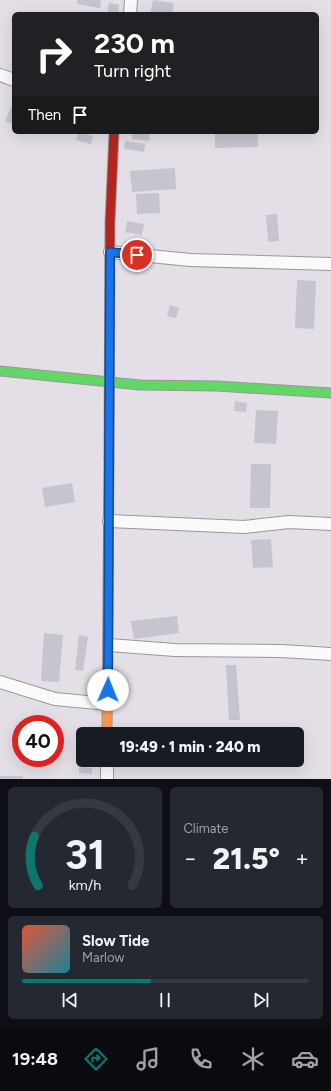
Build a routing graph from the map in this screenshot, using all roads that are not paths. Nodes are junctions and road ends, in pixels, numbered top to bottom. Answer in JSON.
{"nodes":[{"id":1,"x":131,"y":0,"type":"edge"},
{"id":2,"x":130,"y":12,"type":"edge"},
{"id":3,"x":0,"y":75,"type":"edge"},
{"id":4,"x":12,"y":79,"type":"edge"},
{"id":5,"x":114,"y":134,"type":"edge"},
{"id":6,"x":110,"y":252,"type":"junction"},
{"id":7,"x":331,"y":264,"type":"edge"},
{"id":8,"x":0,"y":371,"type":"edge"},
{"id":9,"x":108,"y":382,"type":"junction"},
{"id":10,"x":331,"y":393,"type":"edge"},
{"id":11,"x":109,"y":521,"type":"junction"},
{"id":12,"x":331,"y":524,"type":"edge"},
{"id":13,"x":109,"y":645,"type":"junction"},
{"id":14,"x":331,"y":654,"type":"edge"},
{"id":15,"x":0,"y":682,"type":"edge"},
{"id":16,"x":108,"y":704,"type":"junction"},
{"id":17,"x":107,"y":727,"type":"edge"},
{"id":18,"x":107,"y":767,"type":"edge"},
{"id":19,"x":107,"y":779,"type":"edge"}],
"edges":[{"from":1,"to":2,"type":"street"},
{"from":3,"to":4,"type":"street"},
{"from":5,"to":6,"type":"street"},
{"from":6,"to":7,"type":"street"},
{"from":6,"to":9,"type":"street"},
{"from":8,"to":9,"type":"street"},
{"from":9,"to":10,"type":"street"},
{"from":9,"to":11,"type":"street"},
{"from":11,"to":12,"type":"street"},
{"from":11,"to":13,"type":"street"},
{"from":13,"to":14,"type":"street"},
{"from":13,"to":16,"type":"street"},
{"from":15,"to":16,"type":"street"},
{"from":16,"to":17,"type":"street"},
{"from":18,"to":19,"type":"street"}]}
